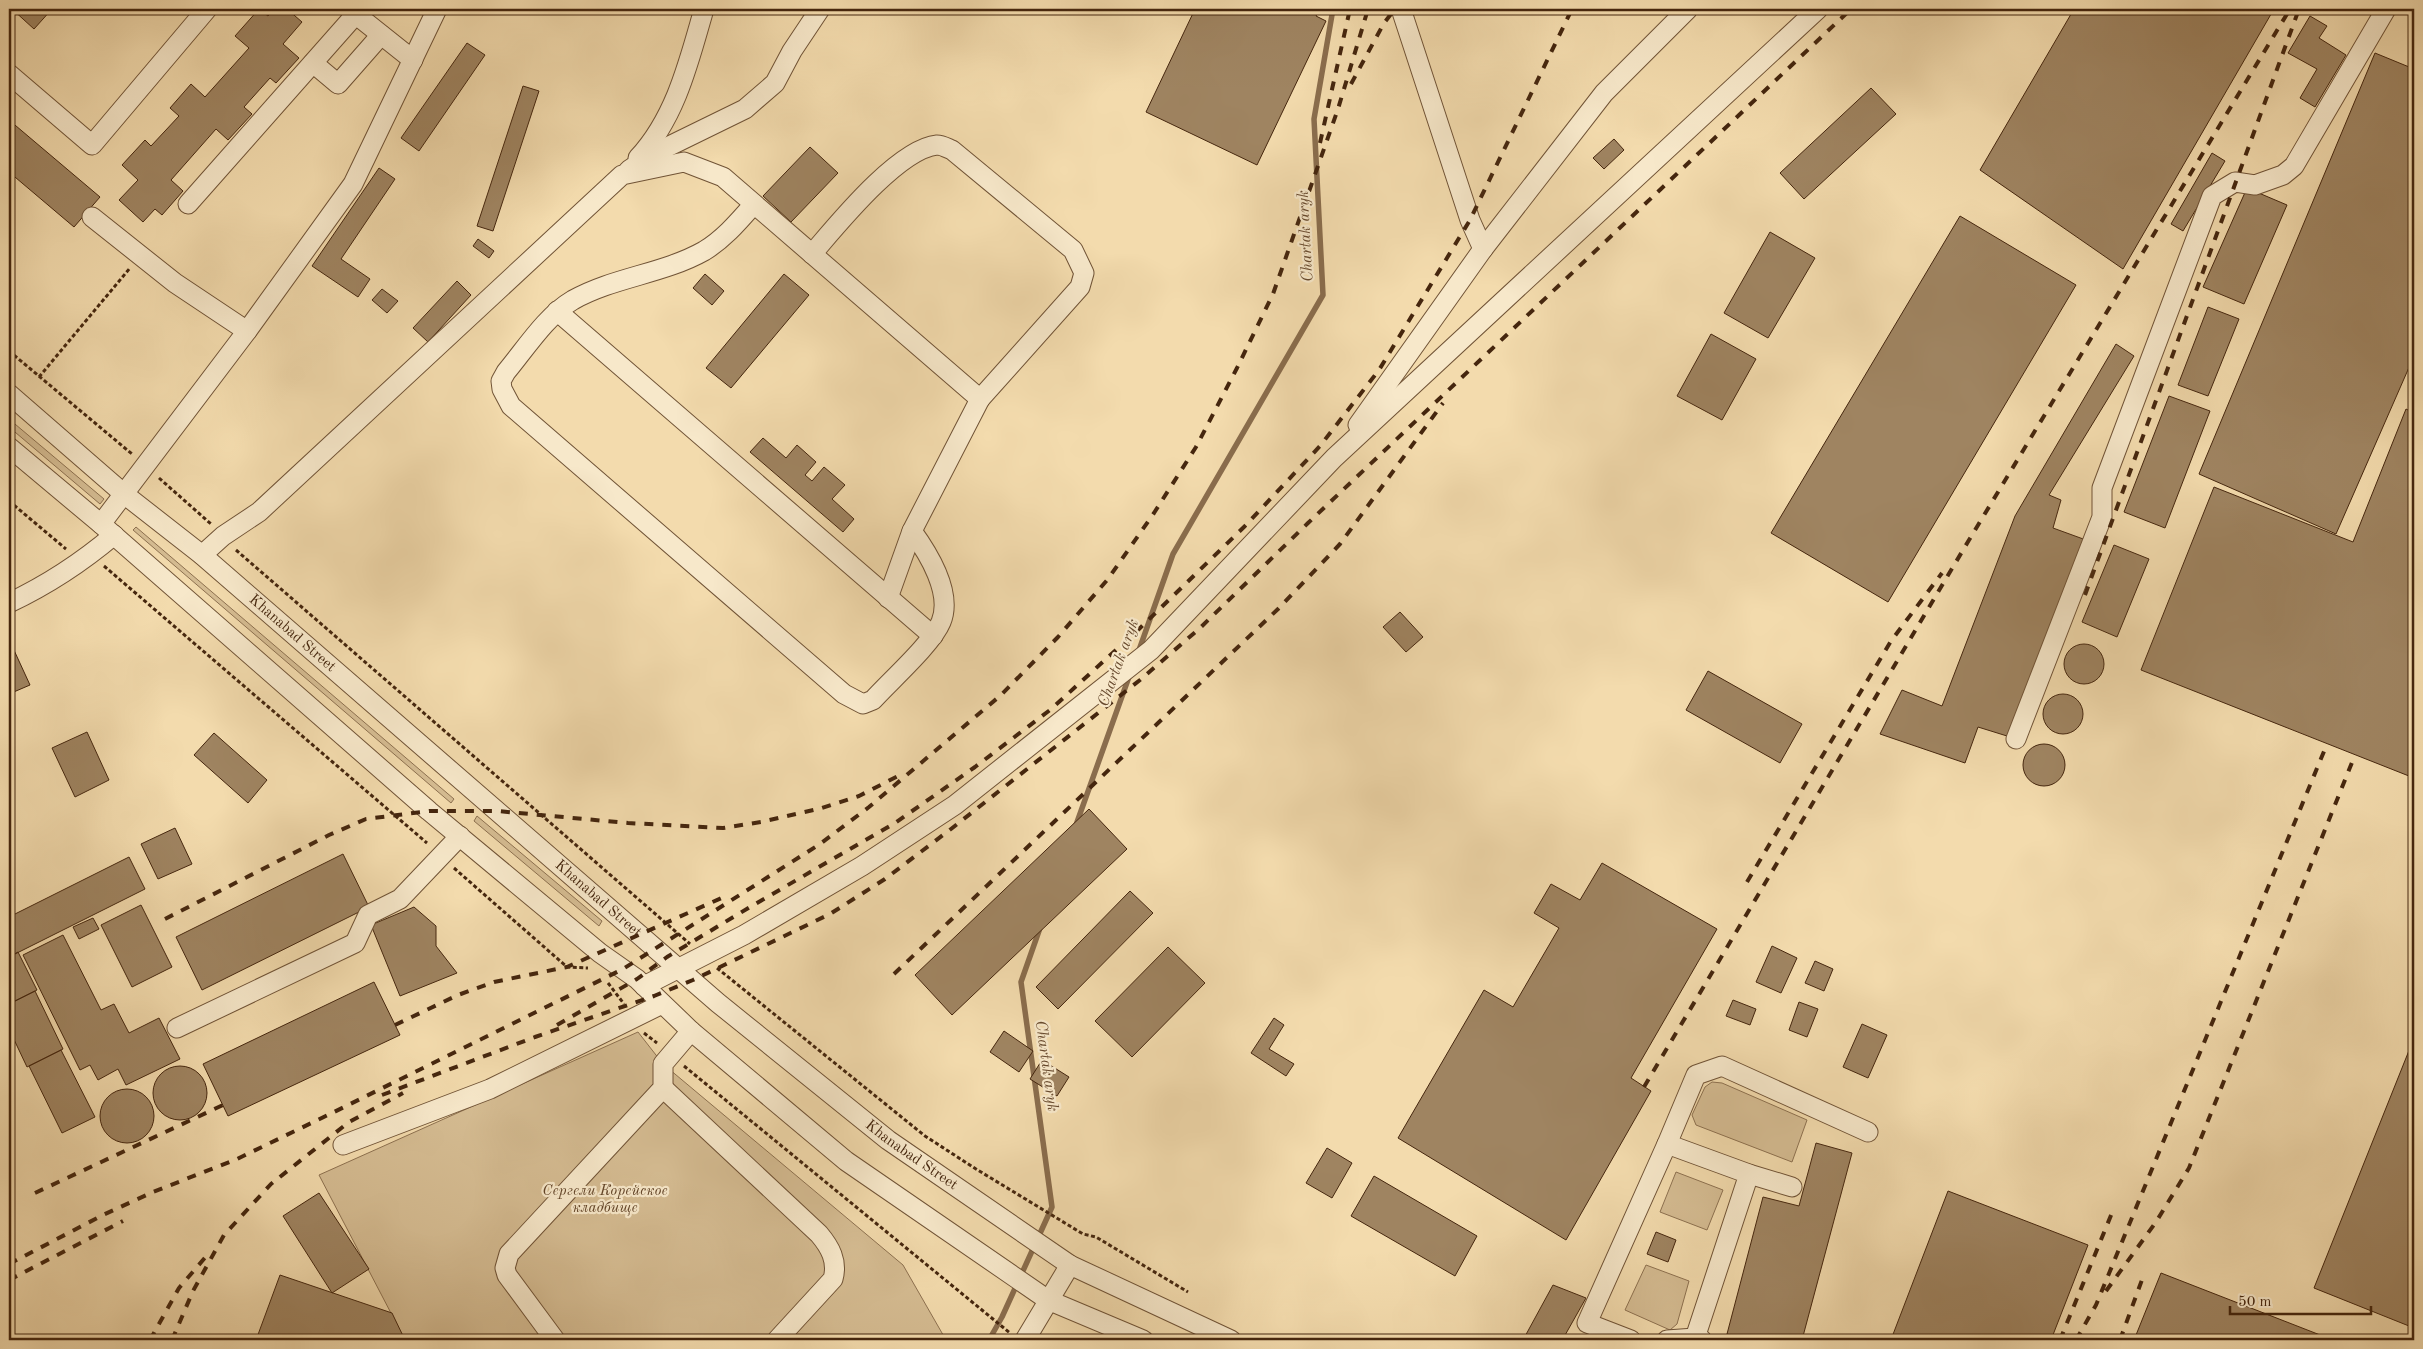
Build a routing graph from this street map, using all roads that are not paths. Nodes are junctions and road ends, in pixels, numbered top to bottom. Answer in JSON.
{"nodes":[{"id":1,"x":207,"y":9,"type":"edge"},
{"id":2,"x":437,"y":9,"type":"edge"},
{"id":3,"x":704,"y":9,"type":"edge"},
{"id":4,"x":820,"y":9,"type":"edge"},
{"id":5,"x":1400,"y":9,"type":"edge"},
{"id":6,"x":1688,"y":9,"type":"edge"},
{"id":7,"x":1818,"y":9,"type":"edge"},
{"id":8,"x":2386,"y":9,"type":"edge"},
{"id":9,"x":352,"y":12,"type":"edge"},
{"id":10,"x":381,"y":35,"type":"junction"},
{"id":11,"x":413,"y":60,"type":"junction"},
{"id":12,"x":313,"y":63,"type":"junction"},
{"id":13,"x":9,"y":74,"type":"edge"},
{"id":14,"x":622,"y":175,"type":"junction"},
{"id":15,"x":188,"y":204,"type":"dead end"},
{"id":16,"x":754,"y":204,"type":"junction"},
{"id":17,"x":92,"y":217,"type":"dead end"},
{"id":18,"x":1483,"y":249,"type":"junction"},
{"id":19,"x":812,"y":254,"type":"junction"},
{"id":20,"x":557,"y":311,"type":"junction"},
{"id":21,"x":247,"y":331,"type":"junction"},
{"id":22,"x":9,"y":394,"type":"edge"},
{"id":23,"x":980,"y":399,"type":"junction"},
{"id":24,"x":9,"y":447,"type":"edge"},
{"id":25,"x":1334,"y":458,"type":"junction"},
{"id":26,"x":124,"y":494,"type":"junction"},
{"id":27,"x":108,"y":530,"type":"junction"},
{"id":28,"x":912,"y":531,"type":"junction"},
{"id":29,"x":202,"y":554,"type":"junction"},
{"id":30,"x":888,"y":598,"type":"junction"},
{"id":31,"x":9,"y":603,"type":"edge"},
{"id":32,"x":933,"y":636,"type":"junction"},
{"id":33,"x":2016,"y":739,"type":"dead end"},
{"id":34,"x":460,"y":836,"type":"junction"},
{"id":35,"x":679,"y":968,"type":"junction"},
{"id":36,"x":644,"y":986,"type":"junction"},
{"id":37,"x":662,"y":1004,"type":"junction"},
{"id":38,"x":177,"y":1028,"type":"dead end"},
{"id":39,"x":691,"y":1031,"type":"junction"},
{"id":40,"x":663,"y":1088,"type":"junction"},
{"id":41,"x":1868,"y":1132,"type":"dead end"},
{"id":42,"x":1667,"y":1144,"type":"junction"},
{"id":43,"x":343,"y":1145,"type":"dead end"},
{"id":44,"x":1749,"y":1174,"type":"junction"},
{"id":45,"x":1792,"y":1187,"type":"dead end"},
{"id":46,"x":1070,"y":1265,"type":"junction"},
{"id":47,"x":1048,"y":1300,"type":"junction"},
{"id":48,"x":1019,"y":1338,"type":"edge"},
{"id":49,"x":1698,"y":1339,"type":"edge"},
{"id":50,"x":554,"y":1340,"type":"edge"},
{"id":51,"x":777,"y":1340,"type":"edge"},
{"id":52,"x":1143,"y":1340,"type":"edge"},
{"id":53,"x":1231,"y":1340,"type":"edge"},
{"id":54,"x":1632,"y":1340,"type":"edge"},
{"id":55,"x":1668,"y":1340,"type":"edge"}],
"edges":[{"from":1,"to":13,"type":"street"},
{"from":2,"to":11,"type":"street"},
{"from":3,"to":14,"type":"street"},
{"from":4,"to":14,"type":"street"},
{"from":5,"to":18,"type":"street"},
{"from":6,"to":18,"type":"street"},
{"from":7,"to":25,"type":"street"},
{"from":8,"to":33,"type":"street"},
{"from":9,"to":10,"type":"street"},
{"from":9,"to":12,"type":"street"},
{"from":10,"to":11,"type":"street"},
{"from":10,"to":12,"type":"street"},
{"from":11,"to":21,"type":"street"},
{"from":12,"to":15,"type":"street"},
{"from":14,"to":16,"type":"street"},
{"from":14,"to":29,"type":"street"},
{"from":16,"to":19,"type":"street"},
{"from":16,"to":20,"type":"street"},
{"from":17,"to":21,"type":"street"},
{"from":18,"to":25,"type":"street"},
{"from":19,"to":23,"type":"street"},
{"from":19,"to":23,"type":"street"},
{"from":20,"to":30,"type":"street"},
{"from":20,"to":32,"type":"street"},
{"from":21,"to":26,"type":"street"},
{"from":22,"to":26,"type":"street","name":"Khanabad Street"},
{"from":23,"to":28,"type":"street"},
{"from":24,"to":27,"type":"street"},
{"from":25,"to":35,"type":"street"},
{"from":26,"to":27,"type":"street"},
{"from":26,"to":29,"type":"street","name":"Khanabad Street"},
{"from":27,"to":31,"type":"street"},
{"from":27,"to":34,"type":"street"},
{"from":28,"to":30,"type":"street"},
{"from":28,"to":32,"type":"street"},
{"from":29,"to":35,"type":"street","name":"Khanabad Street"},
{"from":30,"to":32,"type":"street"},
{"from":34,"to":36,"type":"street"},
{"from":34,"to":38,"type":"street"},
{"from":35,"to":36,"type":"street"},
{"from":35,"to":46,"type":"street","name":"Khanabad Street"},
{"from":36,"to":37,"type":"street"},
{"from":37,"to":39,"type":"street"},
{"from":37,"to":43,"type":"street"},
{"from":39,"to":40,"type":"street"},
{"from":39,"to":47,"type":"street"},
{"from":40,"to":50,"type":"street"},
{"from":40,"to":51,"type":"street"},
{"from":41,"to":42,"type":"street"},
{"from":42,"to":44,"type":"street"},
{"from":42,"to":54,"type":"street"},
{"from":44,"to":45,"type":"street"},
{"from":44,"to":49,"type":"street"},
{"from":46,"to":47,"type":"street"},
{"from":46,"to":53,"type":"street","name":"Khanabad Street"},
{"from":47,"to":48,"type":"street"},
{"from":47,"to":52,"type":"street"},
{"from":49,"to":55,"type":"street"}]}
